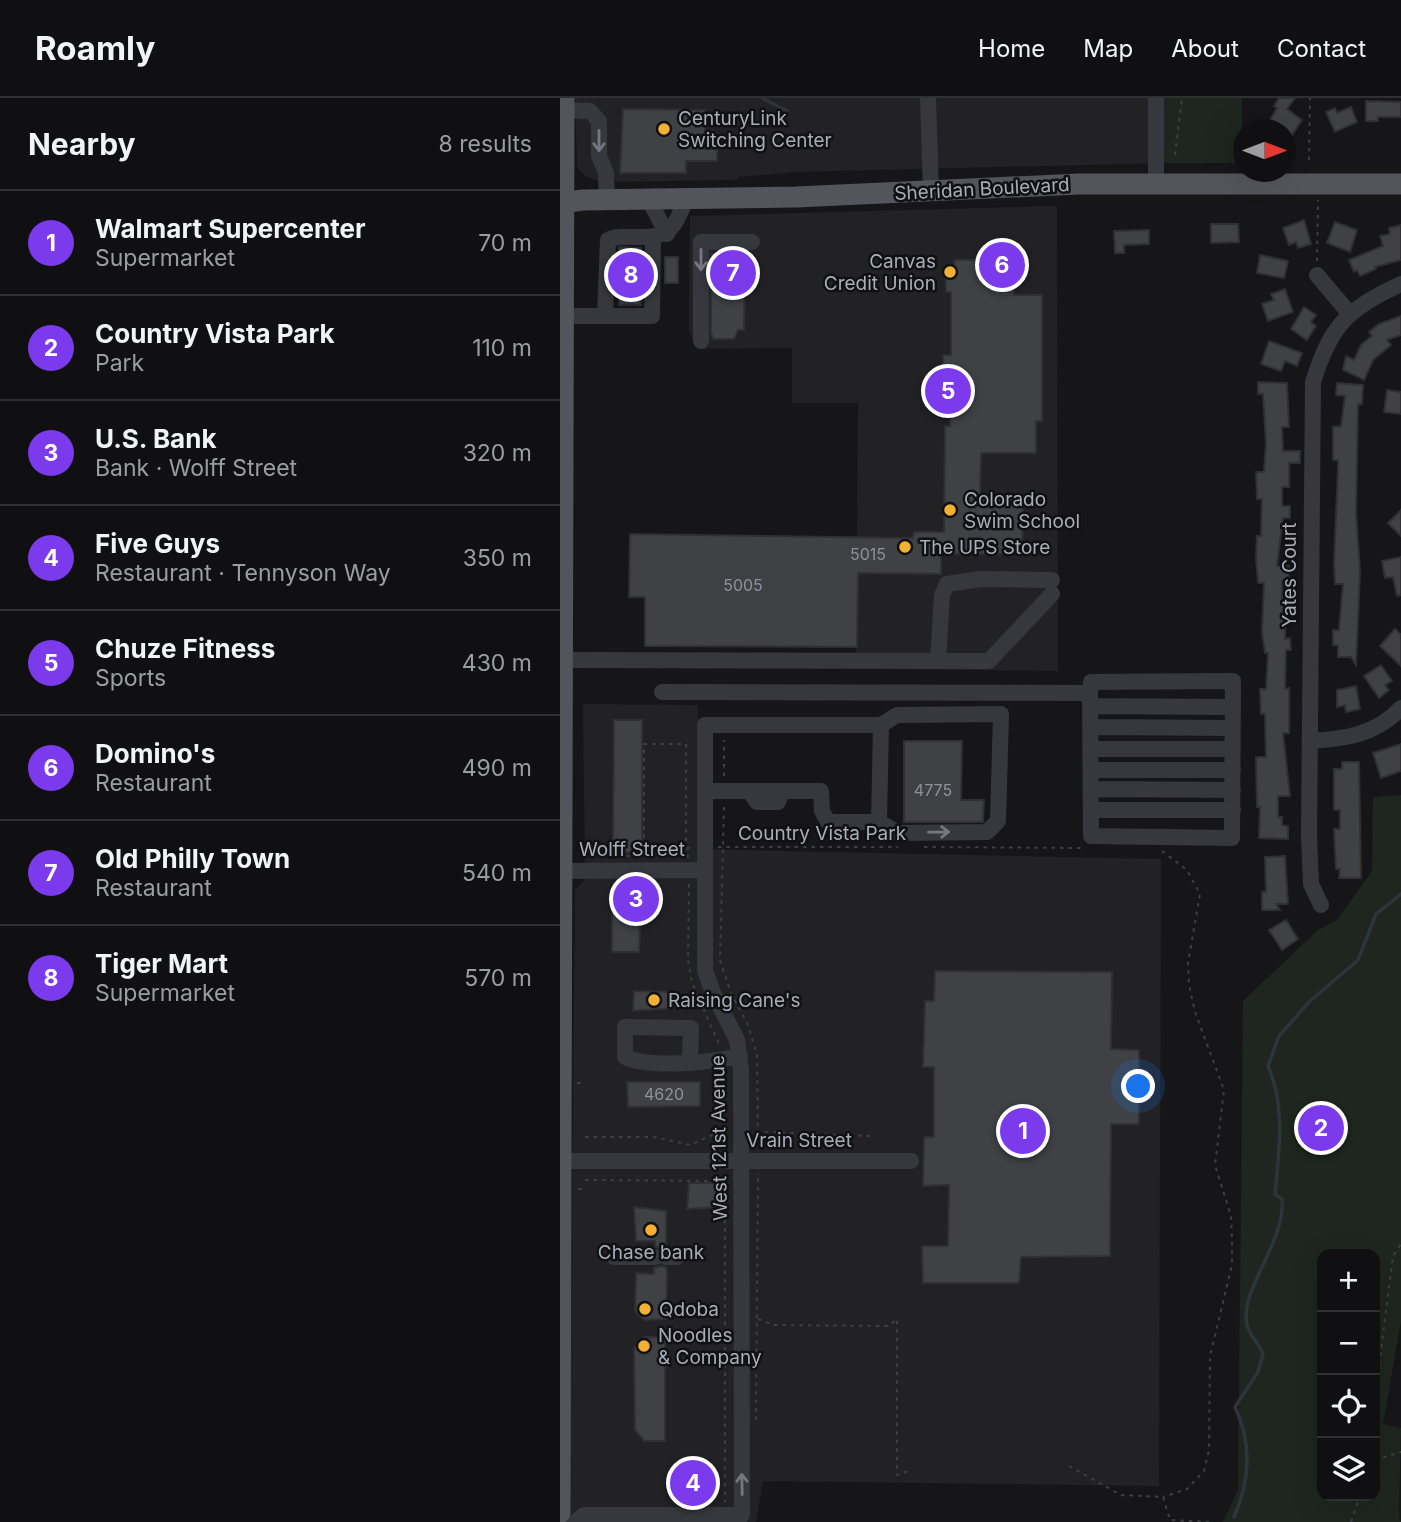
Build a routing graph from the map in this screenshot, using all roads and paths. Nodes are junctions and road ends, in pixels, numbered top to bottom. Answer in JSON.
{"nodes":[{"id":1,"x":928,"y":98,"type":"edge"},
{"id":2,"x":1156,"y":98,"type":"edge"},
{"id":3,"x":1182,"y":98,"type":"edge"},
{"id":4,"x":1310,"y":98,"type":"edge"},
{"id":5,"x":564,"y":104,"type":"edge"},
{"id":6,"x":1175,"y":155,"type":"dead end"},
{"id":7,"x":1309,"y":159,"type":"dead end"},
{"id":8,"x":1156,"y":183,"type":"junction"},
{"id":9,"x":1401,"y":184,"type":"edge"},
{"id":10,"x":931,"y":191,"type":"junction"},
{"id":11,"x":1318,"y":199,"type":"dead end"},
{"id":12,"x":607,"y":200,"type":"junction"},
{"id":13,"x":649,"y":200,"type":"junction"},
{"id":14,"x":686,"y":200,"type":"junction"},
{"id":15,"x":561,"y":202,"type":"edge"},
{"id":16,"x":660,"y":236,"type":"junction"},
{"id":17,"x":752,"y":242,"type":"dead end"},
{"id":18,"x":1317,"y":275,"type":"joint"},
{"id":19,"x":1401,"y":284,"type":"edge"},
{"id":20,"x":1349,"y":313,"type":"junction"},
{"id":21,"x":562,"y":316,"type":"junction"},
{"id":22,"x":605,"y":316,"type":"junction"},
{"id":23,"x":701,"y":341,"type":"dead end"},
{"id":24,"x":560,"y":660,"type":"edge"},
{"id":25,"x":938,"y":662,"type":"junction"},
{"id":26,"x":662,"y":692,"type":"dead end"},
{"id":27,"x":1090,"y":699,"type":"junction"},
{"id":28,"x":1233,"y":707,"type":"junction"},
{"id":29,"x":1401,"y":708,"type":"edge"},
{"id":30,"x":881,"y":725,"type":"junction"},
{"id":31,"x":1091,"y":727,"type":"junction"},
{"id":32,"x":1233,"y":728,"type":"junction"},
{"id":33,"x":1310,"y":741,"type":"junction"},
{"id":34,"x":1091,"y":749,"type":"junction"},
{"id":35,"x":1233,"y":749,"type":"junction"},
{"id":36,"x":1091,"y":770,"type":"junction"},
{"id":37,"x":1233,"y":770,"type":"junction"},
{"id":38,"x":1091,"y":789,"type":"junction"},
{"id":39,"x":1233,"y":790,"type":"junction"},
{"id":40,"x":705,"y":791,"type":"junction"},
{"id":41,"x":1091,"y":810,"type":"junction"},
{"id":42,"x":1233,"y":810,"type":"junction"},
{"id":43,"x":880,"y":822,"type":"junction"},
{"id":44,"x":696,"y":847,"type":"junction"},
{"id":45,"x":901,"y":847,"type":"dead end"},
{"id":46,"x":915,"y":847,"type":"dead end"},
{"id":47,"x":1083,"y":848,"type":"dead end"},
{"id":48,"x":1153,"y":848,"type":"dead end"},
{"id":49,"x":585,"y":852,"type":"dead end"},
{"id":50,"x":644,"y":856,"type":"junction"},
{"id":51,"x":653,"y":856,"type":"dead end"},
{"id":52,"x":669,"y":856,"type":"dead end"},
{"id":53,"x":560,"y":864,"type":"edge"},
{"id":54,"x":696,"y":870,"type":"junction"},
{"id":55,"x":561,"y":871,"type":"edge"},
{"id":56,"x":1321,"y":905,"type":"dead end"},
{"id":57,"x":740,"y":1056,"type":"junction"},
{"id":58,"x":721,"y":1060,"type":"junction"},
{"id":59,"x":690,"y":1061,"type":"dead end"},
{"id":60,"x":576,"y":1076,"type":"dead end"},
{"id":61,"x":585,"y":1083,"type":"dead end"},
{"id":62,"x":871,"y":1136,"type":"dead end"},
{"id":63,"x":585,"y":1137,"type":"dead end"},
{"id":64,"x":758,"y":1138,"type":"dead end"},
{"id":65,"x":561,"y":1161,"type":"edge"},
{"id":66,"x":741,"y":1161,"type":"junction"},
{"id":67,"x":911,"y":1161,"type":"dead end"},
{"id":68,"x":585,"y":1180,"type":"dead end"},
{"id":69,"x":1401,"y":1244,"type":"edge"},
{"id":70,"x":614,"y":1257,"type":"dead end"},
{"id":71,"x":666,"y":1257,"type":"dead end"},
{"id":72,"x":757,"y":1318,"type":"dead end"},
{"id":73,"x":1378,"y":1375,"type":"edge"},
{"id":74,"x":1401,"y":1452,"type":"edge"},
{"id":75,"x":1380,"y":1458,"type":"edge"},
{"id":76,"x":1069,"y":1466,"type":"dead end"},
{"id":77,"x":908,"y":1471,"type":"dead end"},
{"id":78,"x":1163,"y":1497,"type":"junction"},
{"id":79,"x":1358,"y":1501,"type":"edge"},
{"id":80,"x":726,"y":1506,"type":"dead end"},
{"id":81,"x":560,"y":1513,"type":"edge"},
{"id":82,"x":575,"y":1522,"type":"edge"},
{"id":83,"x":1210,"y":1522,"type":"edge"},
{"id":84,"x":1350,"y":1522,"type":"edge"}],
"edges":[{"from":1,"to":10,"type":"street"},
{"from":2,"to":8,"type":"street"},
{"from":3,"to":6,"type":"path"},
{"from":4,"to":7,"type":"path"},
{"from":5,"to":12,"type":"street","one_way":true},
{"from":5,"to":15,"type":"main road"},
{"from":8,"to":9,"type":"main road","name":"Sheridan Boulevard"},
{"from":8,"to":10,"type":"main road","name":"Sheridan Boulevard"},
{"from":10,"to":14,"type":"main road","name":"Sheridan Boulevard"},
{"from":11,"to":18,"type":"path"},
{"from":12,"to":13,"type":"main road","name":"Sheridan Boulevard"},
{"from":12,"to":15,"type":"main road","name":"Sheridan Boulevard"},
{"from":13,"to":14,"type":"main road","name":"Sheridan Boulevard"},
{"from":13,"to":16,"type":"street"},
{"from":14,"to":16,"type":"street"},
{"from":15,"to":21,"type":"main road"},
{"from":16,"to":22,"type":"street"},
{"from":16,"to":22,"type":"street"},
{"from":17,"to":23,"type":"street","one_way":true},
{"from":18,"to":20,"type":"street"},
{"from":19,"to":20,"type":"street","name":"Yates Court"},
{"from":20,"to":33,"type":"street","name":"Yates Court"},
{"from":21,"to":22,"type":"street"},
{"from":21,"to":24,"type":"main road"},
{"from":24,"to":25,"type":"street"},
{"from":24,"to":53,"type":"main road"},
{"from":25,"to":25,"type":"street"},
{"from":26,"to":27,"type":"street"},
{"from":27,"to":28,"type":"street"},
{"from":27,"to":28,"type":"street"},
{"from":27,"to":31,"type":"street"},
{"from":28,"to":32,"type":"street"},
{"from":29,"to":33,"type":"street"},
{"from":30,"to":40,"type":"street","name":"West 121st Avenue"},
{"from":30,"to":43,"type":"street"},
{"from":43,"to":30,"type":"street","one_way":true},
{"from":31,"to":32,"type":"street"},
{"from":31,"to":34,"type":"street"},
{"from":32,"to":35,"type":"street"},
{"from":33,"to":56,"type":"street","name":"Yates Court"},
{"from":34,"to":35,"type":"street"},
{"from":34,"to":36,"type":"street"},
{"from":35,"to":37,"type":"street"},
{"from":36,"to":37,"type":"street"},
{"from":36,"to":38,"type":"street"},
{"from":37,"to":39,"type":"street"},
{"from":38,"to":39,"type":"street"},
{"from":38,"to":41,"type":"street"},
{"from":39,"to":42,"type":"street"},
{"from":40,"to":43,"type":"street"},
{"from":40,"to":44,"type":"street","name":"West 121st Avenue"},
{"from":41,"to":42,"type":"street"},
{"from":41,"to":42,"type":"street"},
{"from":44,"to":45,"type":"path","name":"Country Vista Park"},
{"from":44,"to":50,"type":"path"},
{"from":44,"to":52,"type":"path","name":"Country Vista Park"},
{"from":44,"to":54,"type":"street","name":"West 121st Avenue"},
{"from":44,"to":54,"type":"path"},
{"from":46,"to":47,"type":"path","name":"Country Vista Park"},
{"from":48,"to":78,"type":"path"},
{"from":49,"to":50,"type":"path"},
{"from":50,"to":51,"type":"path"},
{"from":53,"to":55,"type":"main road"},
{"from":54,"to":55,"type":"street","name":"Wolff Street"},
{"from":54,"to":57,"type":"street","name":"West 121st Avenue"},
{"from":54,"to":58,"type":"path"},
{"from":55,"to":65,"type":"main road"},
{"from":57,"to":58,"type":"street"},
{"from":57,"to":66,"type":"street","name":"West 121st Avenue"},
{"from":58,"to":59,"type":"street"},
{"from":58,"to":63,"type":"path"},
{"from":60,"to":61,"type":"path"},
{"from":62,"to":64,"type":"path"},
{"from":65,"to":66,"type":"street","name":"Vrain Street"},
{"from":65,"to":81,"type":"main road"},
{"from":66,"to":67,"type":"street","name":"Vrain Street"},
{"from":82,"to":66,"type":"street","name":"West 121st Avenue","one_way":true},
{"from":68,"to":80,"type":"path"},
{"from":69,"to":73,"type":"path"},
{"from":70,"to":71,"type":"street"},
{"from":72,"to":77,"type":"path"},
{"from":74,"to":75,"type":"path"},
{"from":76,"to":78,"type":"path"},
{"from":78,"to":83,"type":"path"},
{"from":79,"to":84,"type":"path"}]}
